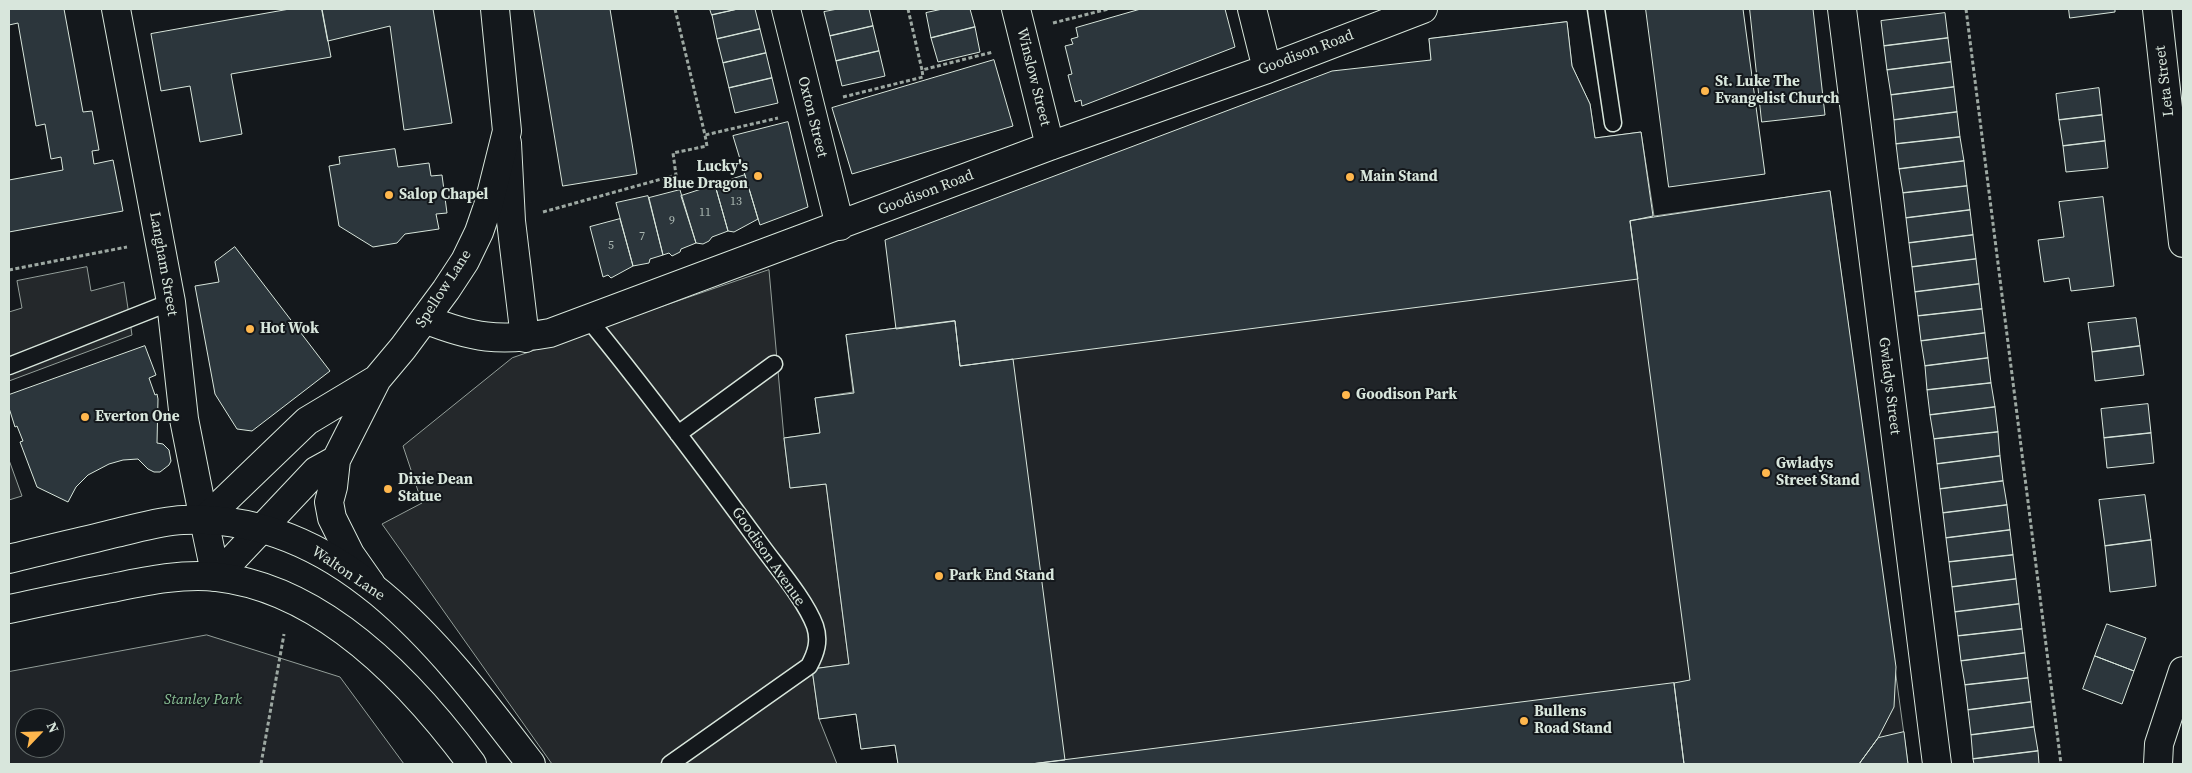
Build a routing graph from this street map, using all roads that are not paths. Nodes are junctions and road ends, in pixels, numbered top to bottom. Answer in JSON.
{"nodes":[{"id":1,"x":116,"y":9,"type":"edge"},
{"id":2,"x":496,"y":9,"type":"edge"},
{"id":3,"x":786,"y":9,"type":"edge"},
{"id":4,"x":1252,"y":9,"type":"edge"},
{"id":5,"x":1423,"y":9,"type":"edge"},
{"id":6,"x":1596,"y":9,"type":"edge"},
{"id":7,"x":1842,"y":9,"type":"edge"},
{"id":8,"x":2157,"y":9,"type":"edge"},
{"id":9,"x":1021,"y":28,"type":"edge"},
{"id":10,"x":1267,"y":69,"type":"junction"},
{"id":11,"x":1613,"y":123,"type":"dead end"},
{"id":12,"x":507,"y":131,"type":"junction"},
{"id":13,"x":1050,"y":146,"type":"junction"},
{"id":14,"x":840,"y":226,"type":"junction"},
{"id":15,"x":2183,"y":243,"type":"edge"},
{"id":16,"x":171,"y":302,"type":"junction"},
{"id":17,"x":425,"y":319,"type":"junction"},
{"id":18,"x":589,"y":320,"type":"junction"},
{"id":19,"x":524,"y":338,"type":"junction"},
{"id":20,"x":774,"y":364,"type":"dead end"},
{"id":21,"x":9,"y":366,"type":"edge"},
{"id":22,"x":377,"y":379,"type":"junction"},
{"id":23,"x":678,"y":434,"type":"junction"},
{"id":24,"x":336,"y":460,"type":"junction"},
{"id":25,"x":204,"y":520,"type":"junction"},
{"id":26,"x":262,"y":529,"type":"junction"},
{"id":27,"x":9,"y":558,"type":"edge"},
{"id":28,"x":216,"y":577,"type":"junction"},
{"id":29,"x":374,"y":588,"type":"junction"},
{"id":30,"x":9,"y":609,"type":"edge"},
{"id":31,"x":2183,"y":671,"type":"edge"},
{"id":32,"x":472,"y":764,"type":"edge"},
{"id":33,"x":531,"y":764,"type":"edge"},
{"id":34,"x":670,"y":764,"type":"edge"},
{"id":35,"x":1937,"y":764,"type":"edge"},
{"id":36,"x":2158,"y":764,"type":"edge"}],
"edges":[{"from":1,"to":16,"type":"main road","name":"Langham Street"},
{"from":2,"to":12,"type":"main road","name":"Spellow Lane"},
{"from":3,"to":14,"type":"main road","name":"Oxton Street"},
{"from":4,"to":10,"type":"main road"},
{"from":5,"to":10,"type":"main road","name":"Goodison Road"},
{"from":6,"to":11,"type":"lane"},
{"from":7,"to":35,"type":"main road","name":"Gwladys Street"},
{"from":8,"to":15,"type":"main road","name":"Leta Street"},
{"from":9,"to":13,"type":"main road","name":"Winslow Street"},
{"from":10,"to":13,"type":"main road","name":"Goodison Road"},
{"from":12,"to":17,"type":"main road","name":"Spellow Lane"},
{"from":12,"to":19,"type":"main road","name":"Spellow Lane"},
{"from":13,"to":14,"type":"main road","name":"Goodison Road"},
{"from":14,"to":18,"type":"main road","name":"Goodison Road"},
{"from":16,"to":21,"type":"lane"},
{"from":16,"to":25,"type":"main road","name":"Langham Street"},
{"from":17,"to":19,"type":"main road","name":"Goodison Road"},
{"from":17,"to":22,"type":"main road","name":"Spellow Lane"},
{"from":18,"to":19,"type":"main road","name":"Goodison Road"},
{"from":18,"to":23,"type":"lane","name":"Goodison Avenue"},
{"from":20,"to":23,"type":"lane"},
{"from":22,"to":24,"type":"main road","name":"Spellow Lane"},
{"from":22,"to":25,"type":"main road","name":"Spellow Lane"},
{"from":23,"to":34,"type":"lane","name":"Goodison Avenue"},
{"from":24,"to":26,"type":"main road"},
{"from":24,"to":29,"type":"main road"},
{"from":25,"to":26,"type":"main road","name":"Walton Lane"},
{"from":25,"to":27,"type":"main road","name":"Walton Lane"},
{"from":25,"to":28,"type":"main road","name":"Langham Street"},
{"from":26,"to":28,"type":"main road"},
{"from":26,"to":29,"type":"main road","name":"Walton Lane"},
{"from":28,"to":30,"type":"main road"},
{"from":28,"to":32,"type":"main road"},
{"from":29,"to":33,"type":"main road","name":"Walton Lane"},
{"from":31,"to":36,"type":"main road"}]}
